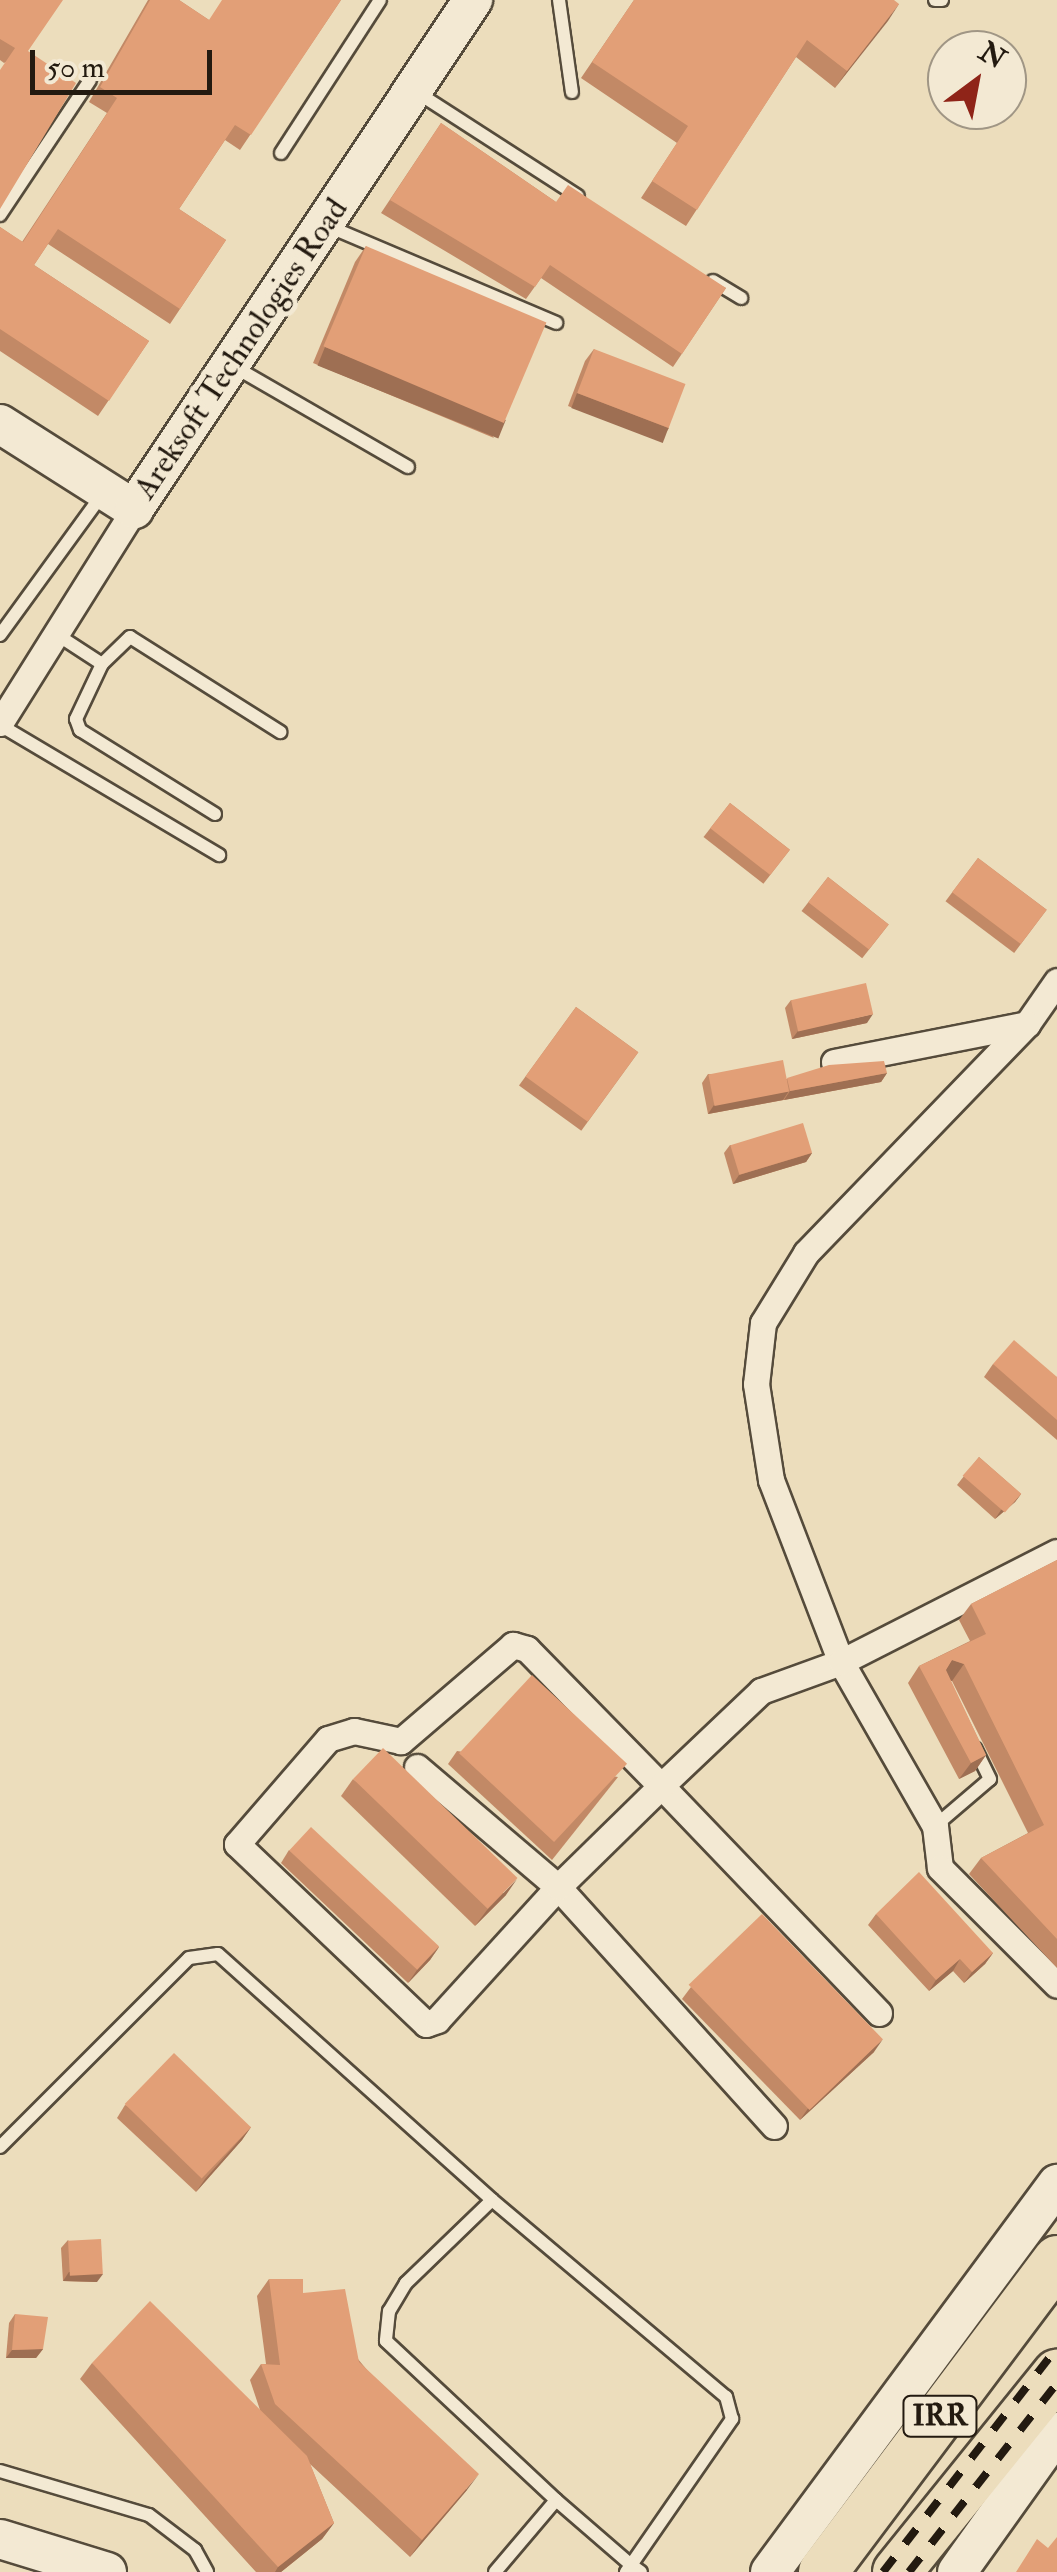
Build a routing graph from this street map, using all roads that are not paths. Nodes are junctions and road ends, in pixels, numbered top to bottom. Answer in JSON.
{"nodes":[{"id":1,"x":380,"y":0,"type":"edge"},
{"id":2,"x":558,"y":0,"type":"edge"},
{"id":3,"x":461,"y":2,"type":"edge"},
{"id":4,"x":90,"y":80,"type":"dead end"},
{"id":5,"x":416,"y":92,"type":"junction"},
{"id":6,"x":572,"y":92,"type":"dead end"},
{"id":7,"x":281,"y":153,"type":"dead end"},
{"id":8,"x":600,"y":210,"type":"edge"},
{"id":9,"x":0,"y":215,"type":"edge"},
{"id":10,"x":318,"y":220,"type":"junction"},
{"id":11,"x":696,"y":271,"type":"edge"},
{"id":12,"x":741,"y":298,"type":"dead end"},
{"id":13,"x":556,"y":323,"type":"dead end"},
{"id":14,"x":234,"y":366,"type":"junction"},
{"id":15,"x":0,"y":424,"type":"edge"},
{"id":16,"x":408,"y":468,"type":"dead end"},
{"id":17,"x":119,"y":500,"type":"junction"},
{"id":18,"x":56,"y":634,"type":"junction"},
{"id":19,"x":0,"y":635,"type":"edge"},
{"id":20,"x":102,"y":664,"type":"junction"},
{"id":21,"x":0,"y":724,"type":"edge"},
{"id":22,"x":280,"y":732,"type":"dead end"},
{"id":23,"x":215,"y":814,"type":"dead end"},
{"id":24,"x":220,"y":855,"type":"dead end"},
{"id":25,"x":1057,"y":981,"type":"edge"},
{"id":26,"x":1027,"y":1024,"type":"junction"},
{"id":27,"x":834,"y":1062,"type":"edge"},
{"id":28,"x":1057,"y":1552,"type":"edge"},
{"id":29,"x":841,"y":1662,"type":"junction"},
{"id":30,"x":967,"y":1733,"type":"edge"},
{"id":31,"x":417,"y":1767,"type":"dead end"},
{"id":32,"x":661,"y":1786,"type":"junction"},
{"id":33,"x":935,"y":1826,"type":"junction"},
{"id":34,"x":558,"y":1887,"type":"junction"},
{"id":35,"x":1057,"y":1985,"type":"edge"},
{"id":36,"x":878,"y":2012,"type":"dead end"},
{"id":37,"x":774,"y":2126,"type":"dead end"},
{"id":38,"x":0,"y":2147,"type":"edge"},
{"id":39,"x":1057,"y":2184,"type":"edge"},
{"id":40,"x":492,"y":2200,"type":"junction"},
{"id":41,"x":1057,"y":2260,"type":"edge"},
{"id":42,"x":1053,"y":2401,"type":"edge"},
{"id":43,"x":0,"y":2470,"type":"edge"},
{"id":44,"x":556,"y":2500,"type":"junction"},
{"id":45,"x":0,"y":2539,"type":"edge"},
{"id":46,"x":910,"y":2554,"type":"edge"},
{"id":47,"x":632,"y":2570,"type":"edge"},
{"id":48,"x":960,"y":2571,"type":"edge"},
{"id":49,"x":107,"y":2572,"type":"edge"},
{"id":50,"x":207,"y":2572,"type":"edge"},
{"id":51,"x":495,"y":2572,"type":"edge"},
{"id":52,"x":770,"y":2572,"type":"edge"},
{"id":53,"x":823,"y":2572,"type":"edge"}],
"edges":[{"from":1,"to":7,"type":"lane"},
{"from":2,"to":6,"type":"lane"},
{"from":3,"to":5,"type":"street","name":"Areksoft Technologies Road"},
{"from":3,"to":10,"type":"street","name":"Areksoft Technologies Road"},
{"from":4,"to":9,"type":"lane"},
{"from":5,"to":8,"type":"lane"},
{"from":5,"to":10,"type":"street","name":"Areksoft Technologies Road"},
{"from":10,"to":13,"type":"lane"},
{"from":10,"to":14,"type":"street","name":"Areksoft Technologies Road"},
{"from":10,"to":17,"type":"street","name":"Areksoft Technologies Road"},
{"from":11,"to":12,"type":"lane"},
{"from":14,"to":16,"type":"lane"},
{"from":14,"to":17,"type":"street","name":"Areksoft Technologies Road"},
{"from":15,"to":17,"type":"street"},
{"from":17,"to":18,"type":"street"},
{"from":17,"to":19,"type":"lane"},
{"from":18,"to":20,"type":"lane"},
{"from":18,"to":21,"type":"street"},
{"from":20,"to":22,"type":"lane"},
{"from":20,"to":23,"type":"lane"},
{"from":21,"to":24,"type":"lane"},
{"from":25,"to":26,"type":"street"},
{"from":26,"to":27,"type":"street"},
{"from":26,"to":29,"type":"street"},
{"from":28,"to":29,"type":"street"},
{"from":29,"to":32,"type":"street"},
{"from":29,"to":33,"type":"street"},
{"from":30,"to":33,"type":"lane"},
{"from":31,"to":34,"type":"street"},
{"from":32,"to":34,"type":"street"},
{"from":32,"to":34,"type":"street"},
{"from":32,"to":36,"type":"street"},
{"from":33,"to":35,"type":"street"},
{"from":34,"to":37,"type":"street"},
{"from":38,"to":40,"type":"lane"},
{"from":39,"to":52,"type":"street"},
{"from":40,"to":44,"type":"lane"},
{"from":40,"to":47,"type":"lane"},
{"from":41,"to":53,"type":"highway","number":"IRR"},
{"from":42,"to":46,"type":"highway","number":"IRR"},
{"from":42,"to":48,"type":"street"},
{"from":43,"to":50,"type":"lane"},
{"from":44,"to":47,"type":"lane"},
{"from":44,"to":51,"type":"lane"},
{"from":45,"to":49,"type":"street"},
{"from":46,"to":48,"type":"street"}]}
